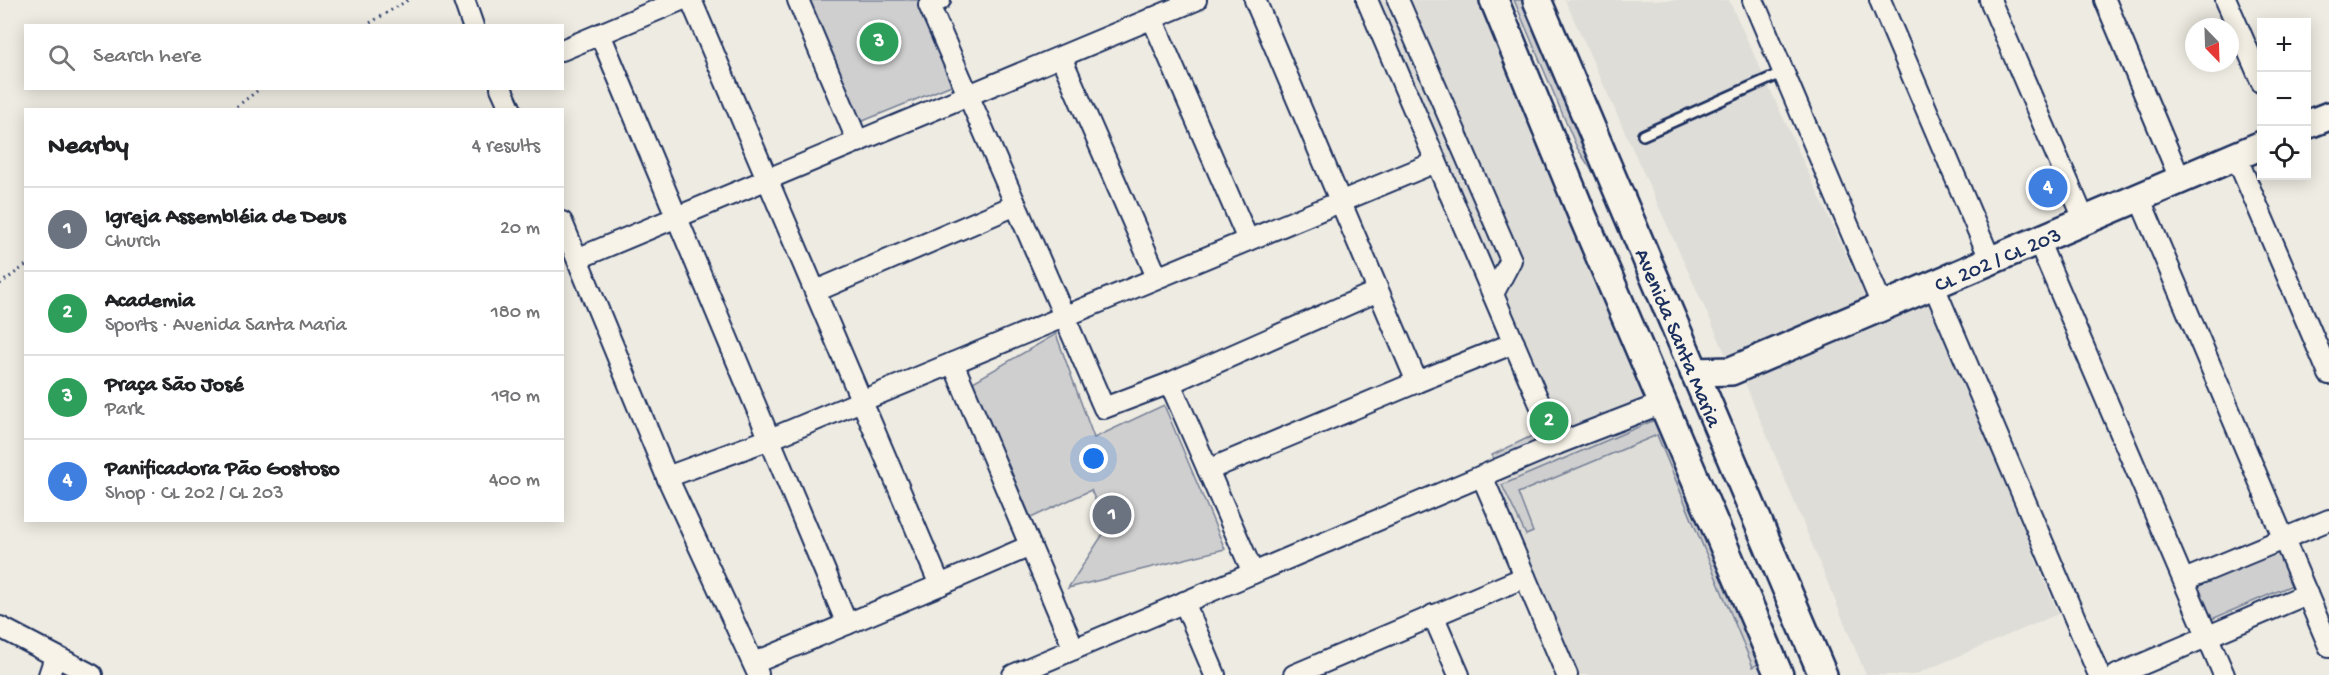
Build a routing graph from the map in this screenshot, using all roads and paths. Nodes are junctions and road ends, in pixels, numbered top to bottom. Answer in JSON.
{"nodes":[{"id":1,"x":408,"y":0,"type":"edge"},
{"id":2,"x":464,"y":0,"type":"edge"},
{"id":3,"x":681,"y":0,"type":"edge"},
{"id":4,"x":691,"y":0,"type":"edge"},
{"id":5,"x":798,"y":0,"type":"edge"},
{"id":6,"x":940,"y":0,"type":"edge"},
{"id":7,"x":1196,"y":0,"type":"edge"},
{"id":8,"x":1255,"y":0,"type":"edge"},
{"id":9,"x":1367,"y":0,"type":"edge"},
{"id":10,"x":1398,"y":0,"type":"edge"},
{"id":11,"x":1494,"y":0,"type":"edge"},
{"id":12,"x":1537,"y":0,"type":"edge"},
{"id":13,"x":1753,"y":0,"type":"edge"},
{"id":14,"x":1880,"y":0,"type":"edge"},
{"id":15,"x":1990,"y":0,"type":"edge"},
{"id":16,"x":2105,"y":0,"type":"edge"},
{"id":17,"x":2226,"y":0,"type":"edge"},
{"id":18,"x":1152,"y":18,"type":"junction"},
{"id":19,"x":368,"y":24,"type":"edge"},
{"id":20,"x":472,"y":24,"type":"edge"},
{"id":21,"x":600,"y":34,"type":"junction"},
{"id":22,"x":564,"y":49,"type":"edge"},
{"id":23,"x":1062,"y":57,"type":"junction"},
{"id":24,"x":1784,"y":72,"type":"junction"},
{"id":25,"x":2257,"y":72,"type":"edge"},
{"id":26,"x":258,"y":90,"type":"edge"},
{"id":27,"x":502,"y":90,"type":"edge"},
{"id":28,"x":970,"y":96,"type":"junction"},
{"id":29,"x":235,"y":108,"type":"edge"},
{"id":30,"x":510,"y":108,"type":"edge"},
{"id":31,"x":2329,"y":116,"type":"edge"},
{"id":32,"x":2311,"y":124,"type":"edge"},
{"id":33,"x":1643,"y":135,"type":"dead end"},
{"id":34,"x":858,"y":142,"type":"junction"},
{"id":35,"x":2257,"y":147,"type":"edge"},
{"id":36,"x":2236,"y":156,"type":"junction"},
{"id":37,"x":1436,"y":162,"type":"junction"},
{"id":38,"x":2180,"y":179,"type":"junction"},
{"id":39,"x":769,"y":180,"type":"junction"},
{"id":40,"x":2139,"y":197,"type":"junction"},
{"id":41,"x":1340,"y":202,"type":"junction"},
{"id":42,"x":1017,"y":205,"type":"junction"},
{"id":43,"x":1625,"y":205,"type":"junction"},
{"id":44,"x":1583,"y":217,"type":"junction"},
{"id":45,"x":677,"y":219,"type":"junction"},
{"id":46,"x":2084,"y":219,"type":"junction"},
{"id":47,"x":564,"y":226,"type":"edge"},
{"id":48,"x":1248,"y":240,"type":"junction"},
{"id":49,"x":2038,"y":240,"type":"junction"},
{"id":50,"x":579,"y":258,"type":"junction"},
{"id":51,"x":1990,"y":260,"type":"junction"},
{"id":52,"x":24,"y":266,"type":"edge"},
{"id":53,"x":1650,"y":266,"type":"junction"},
{"id":54,"x":1157,"y":278,"type":"junction"},
{"id":55,"x":1610,"y":280,"type":"junction"},
{"id":56,"x":0,"y":284,"type":"edge"},
{"id":57,"x":1933,"y":284,"type":"junction"},
{"id":58,"x":816,"y":291,"type":"junction"},
{"id":59,"x":1378,"y":291,"type":"junction"},
{"id":60,"x":1493,"y":294,"type":"junction"},
{"id":61,"x":1882,"y":305,"type":"junction"},
{"id":62,"x":1064,"y":316,"type":"junction"},
{"id":63,"x":1514,"y":343,"type":"junction"},
{"id":64,"x":952,"y":363,"type":"junction"},
{"id":65,"x":1731,"y":371,"type":"junction"},
{"id":66,"x":1694,"y":372,"type":"junction"},
{"id":67,"x":2329,"y":374,"type":"edge"},
{"id":68,"x":1417,"y":382,"type":"junction"},
{"id":69,"x":1170,"y":383,"type":"junction"},
{"id":70,"x":862,"y":400,"type":"junction"},
{"id":71,"x":1663,"y":403,"type":"junction"},
{"id":72,"x":1710,"y":409,"type":"junction"},
{"id":73,"x":770,"y":439,"type":"junction"},
{"id":74,"x":1557,"y":444,"type":"junction"},
{"id":75,"x":1208,"y":470,"type":"junction"},
{"id":76,"x":1482,"y":476,"type":"junction"},
{"id":77,"x":667,"y":477,"type":"junction"},
{"id":78,"x":2329,"y":520,"type":"edge"},
{"id":79,"x":2284,"y":539,"type":"junction"},
{"id":80,"x":1030,"y":546,"type":"junction"},
{"id":81,"x":1252,"y":573,"type":"junction"},
{"id":82,"x":1525,"y":576,"type":"junction"},
{"id":83,"x":2184,"y":580,"type":"junction"},
{"id":84,"x":940,"y":585,"type":"junction"},
{"id":85,"x":2307,"y":594,"type":"junction"},
{"id":86,"x":1184,"y":602,"type":"junction"},
{"id":87,"x":1433,"y":615,"type":"junction"},
{"id":88,"x":847,"y":624,"type":"junction"},
{"id":89,"x":2,"y":635,"type":"edge"},
{"id":90,"x":2207,"y":635,"type":"junction"},
{"id":91,"x":2329,"y":646,"type":"edge"},
{"id":92,"x":1074,"y":649,"type":"junction"},
{"id":93,"x":52,"y":666,"type":"edge"},
{"id":94,"x":756,"y":669,"type":"edge"},
{"id":95,"x":92,"y":675,"type":"edge"},
{"id":96,"x":1013,"y":675,"type":"edge"},
{"id":97,"x":1215,"y":675,"type":"edge"},
{"id":98,"x":1294,"y":675,"type":"edge"},
{"id":99,"x":1459,"y":675,"type":"edge"},
{"id":100,"x":1567,"y":675,"type":"edge"},
{"id":101,"x":1779,"y":675,"type":"edge"},
{"id":102,"x":1823,"y":675,"type":"edge"},
{"id":103,"x":2099,"y":675,"type":"edge"},
{"id":104,"x":2117,"y":675,"type":"edge"},
{"id":105,"x":2224,"y":675,"type":"edge"}],
"edges":[{"from":1,"to":19,"type":"path"},
{"from":2,"to":20,"type":"street"},
{"from":3,"to":21,"type":"street"},
{"from":4,"to":39,"type":"street"},
{"from":5,"to":34,"type":"street"},
{"from":6,"to":28,"type":"street"},
{"from":7,"to":18,"type":"street"},
{"from":8,"to":41,"type":"street"},
{"from":9,"to":37,"type":"street"},
{"from":10,"to":60,"type":"street"},
{"from":11,"to":44,"type":"main road","name":"Avenida Santa Maria"},
{"from":12,"to":43,"type":"main road","name":"Avenida Santa Maria"},
{"from":13,"to":24,"type":"street"},
{"from":14,"to":51,"type":"street"},
{"from":15,"to":46,"type":"street"},
{"from":16,"to":38,"type":"street"},
{"from":17,"to":25,"type":"street"},
{"from":18,"to":23,"type":"street"},
{"from":18,"to":48,"type":"street"},
{"from":21,"to":22,"type":"street"},
{"from":21,"to":45,"type":"street"},
{"from":23,"to":28,"type":"street"},
{"from":23,"to":54,"type":"street"},
{"from":24,"to":33,"type":"lane"},
{"from":24,"to":61,"type":"street"},
{"from":26,"to":29,"type":"path"},
{"from":27,"to":30,"type":"street"},
{"from":28,"to":34,"type":"street"},
{"from":28,"to":42,"type":"street"},
{"from":31,"to":32,"type":"main road"},
{"from":34,"to":39,"type":"street"},
{"from":35,"to":36,"type":"main road","name":"CL 202 / CL 203"},
{"from":36,"to":38,"type":"main road","name":"CL 202 / CL 203"},
{"from":36,"to":67,"type":"street"},
{"from":37,"to":41,"type":"street"},
{"from":37,"to":60,"type":"street"},
{"from":38,"to":40,"type":"main road","name":"CL 202 / CL 203"},
{"from":39,"to":45,"type":"street"},
{"from":39,"to":58,"type":"street"},
{"from":40,"to":46,"type":"main road","name":"CL 202 / CL 203"},
{"from":40,"to":79,"type":"street"},
{"from":41,"to":48,"type":"street"},
{"from":41,"to":59,"type":"street"},
{"from":42,"to":58,"type":"street"},
{"from":42,"to":62,"type":"street"},
{"from":43,"to":44,"type":"main road"},
{"from":43,"to":53,"type":"main road","name":"Avenida Santa Maria"},
{"from":44,"to":55,"type":"main road","name":"Avenida Santa Maria"},
{"from":45,"to":50,"type":"street"},
{"from":45,"to":73,"type":"street"},
{"from":46,"to":49,"type":"main road","name":"CL 202 / CL 203"},
{"from":47,"to":50,"type":"street"},
{"from":48,"to":54,"type":"street"},
{"from":49,"to":51,"type":"main road","name":"CL 202 / CL 203"},
{"from":49,"to":83,"type":"street"},
{"from":50,"to":77,"type":"street"},
{"from":51,"to":57,"type":"main road","name":"CL 202 / CL 203"},
{"from":52,"to":56,"type":"path"},
{"from":53,"to":55,"type":"main road"},
{"from":53,"to":66,"type":"main road","name":"Avenida Santa Maria"},
{"from":54,"to":62,"type":"street"},
{"from":55,"to":71,"type":"main road","name":"Avenida Santa Maria"},
{"from":57,"to":61,"type":"main road","name":"CL 202 / CL 203"},
{"from":57,"to":103,"type":"street"},
{"from":58,"to":70,"type":"street"},
{"from":59,"to":68,"type":"street"},
{"from":59,"to":69,"type":"street"},
{"from":60,"to":63,"type":"street"},
{"from":61,"to":65,"type":"main road","name":"CL 202 / CL 203"},
{"from":62,"to":64,"type":"street"},
{"from":62,"to":69,"type":"street"},
{"from":63,"to":68,"type":"street"},
{"from":63,"to":74,"type":"street"},
{"from":64,"to":70,"type":"street"},
{"from":64,"to":80,"type":"street"},
{"from":65,"to":66,"type":"main road"},
{"from":65,"to":72,"type":"main road"},
{"from":66,"to":72,"type":"main road","name":"Avenida Santa Maria"},
{"from":68,"to":75,"type":"street"},
{"from":69,"to":75,"type":"street"},
{"from":70,"to":73,"type":"street"},
{"from":70,"to":84,"type":"street"},
{"from":71,"to":74,"type":"street"},
{"from":71,"to":101,"type":"main road","name":"Avenida Santa Maria"},
{"from":72,"to":102,"type":"main road","name":"Avenida Santa Maria"},
{"from":73,"to":77,"type":"street"},
{"from":73,"to":88,"type":"street"},
{"from":74,"to":76,"type":"street"},
{"from":75,"to":81,"type":"street"},
{"from":76,"to":81,"type":"street"},
{"from":76,"to":82,"type":"street"},
{"from":77,"to":94,"type":"street"},
{"from":78,"to":79,"type":"street"},
{"from":79,"to":83,"type":"street"},
{"from":79,"to":85,"type":"street"},
{"from":80,"to":84,"type":"street"},
{"from":80,"to":92,"type":"street"},
{"from":81,"to":86,"type":"street"},
{"from":82,"to":87,"type":"street"},
{"from":82,"to":100,"type":"street"},
{"from":83,"to":90,"type":"street"},
{"from":84,"to":88,"type":"street"},
{"from":85,"to":90,"type":"street"},
{"from":85,"to":91,"type":"street"},
{"from":86,"to":92,"type":"street"},
{"from":86,"to":97,"type":"street"},
{"from":87,"to":98,"type":"street"},
{"from":87,"to":99,"type":"street"},
{"from":88,"to":94,"type":"street"},
{"from":89,"to":93,"type":"street"},
{"from":90,"to":104,"type":"street"},
{"from":90,"to":105,"type":"street"},
{"from":92,"to":96,"type":"street"},
{"from":93,"to":95,"type":"street"}]}
